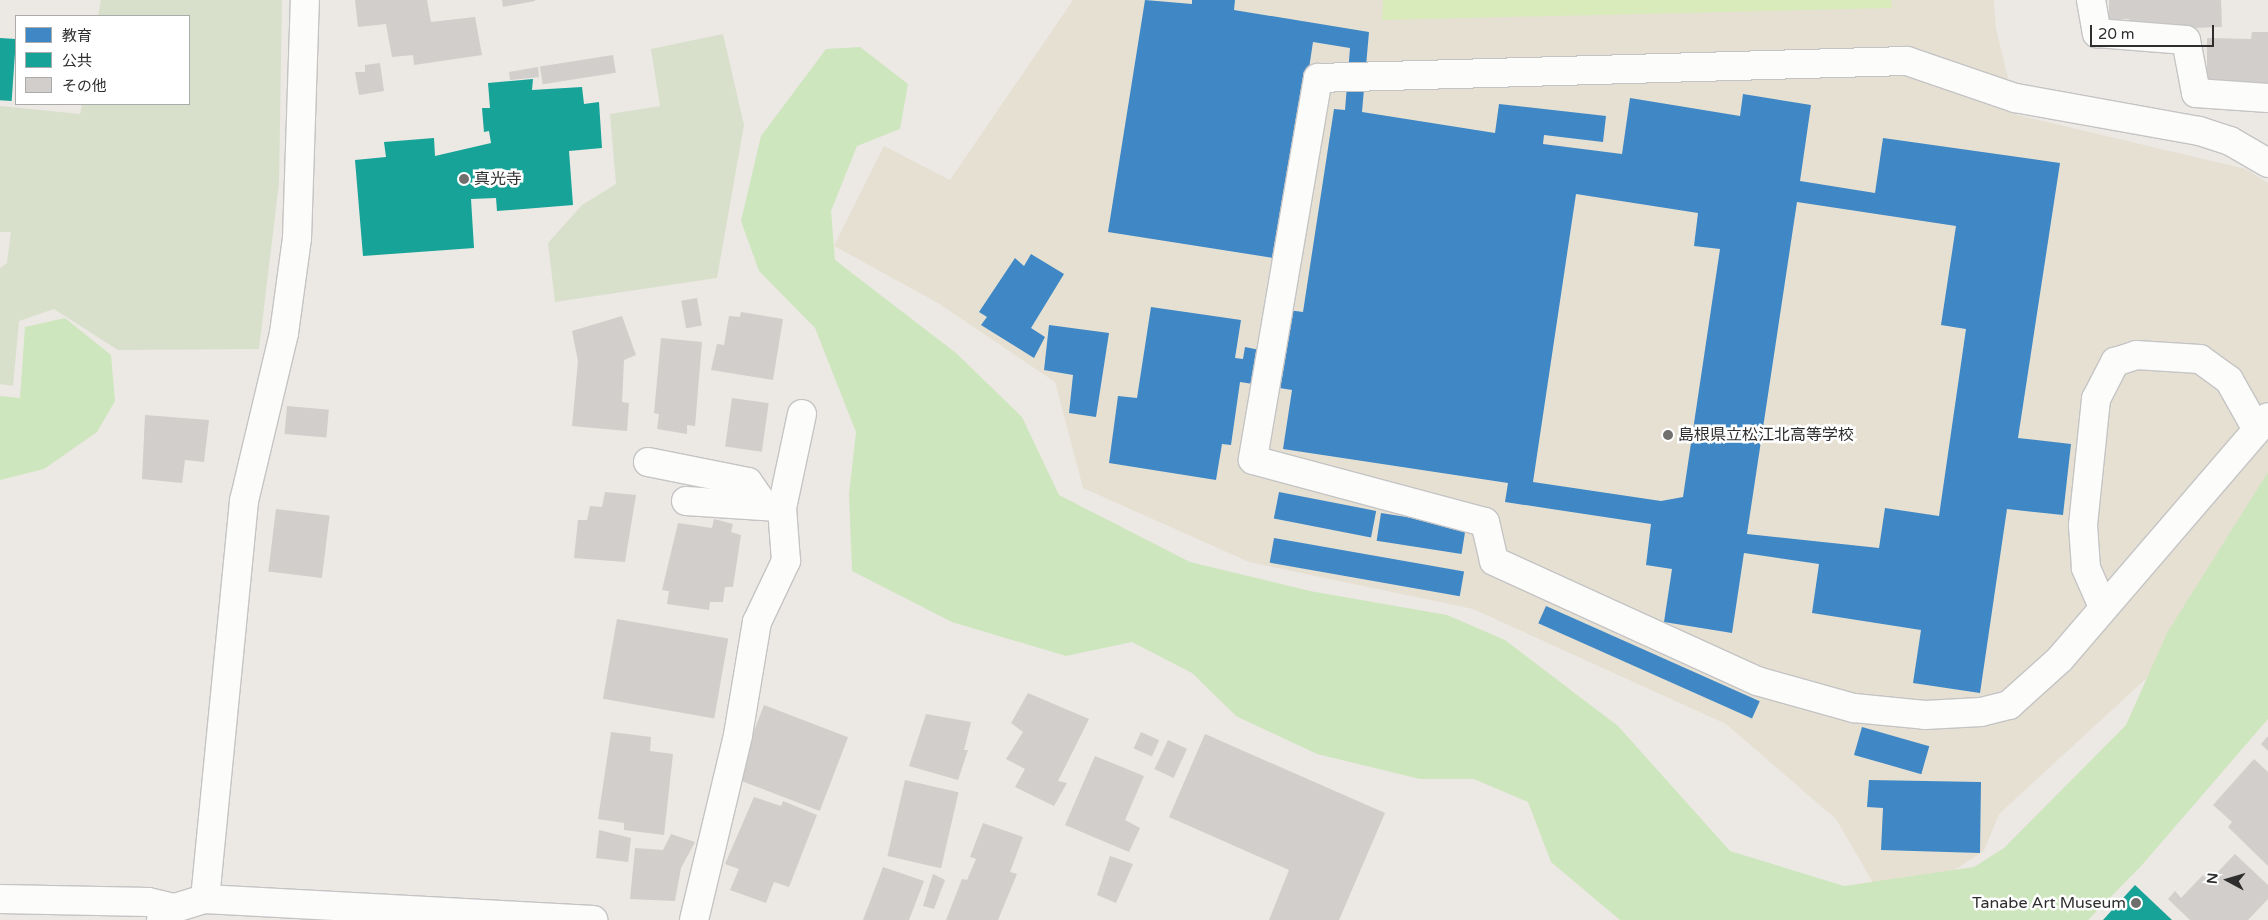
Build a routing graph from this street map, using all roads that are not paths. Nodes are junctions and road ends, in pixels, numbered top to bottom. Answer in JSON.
{"nodes":[{"id":1,"x":305,"y":0,"type":"edge"},
{"id":2,"x":2091,"y":0,"type":"edge"},
{"id":3,"x":2268,"y":98,"type":"edge"},
{"id":4,"x":2268,"y":163,"type":"edge"},
{"id":5,"x":802,"y":414,"type":"dead end"},
{"id":6,"x":2262,"y":422,"type":"edge"},
{"id":7,"x":648,"y":462,"type":"dead end"},
{"id":8,"x":686,"y":501,"type":"dead end"},
{"id":9,"x":773,"y":507,"type":"junction"},
{"id":10,"x":2103,"y":607,"type":"junction"},
{"id":11,"x":0,"y":899,"type":"edge"},
{"id":12,"x":205,"y":899,"type":"junction"},
{"id":13,"x":168,"y":914,"type":"edge"},
{"id":14,"x":593,"y":920,"type":"edge"},
{"id":15,"x":694,"y":920,"type":"edge"}],
"edges":[{"from":1,"to":12,"type":"street"},
{"from":2,"to":3,"type":"street"},
{"from":4,"to":10,"type":"street"},
{"from":5,"to":9,"type":"street"},
{"from":6,"to":10,"type":"street"},
{"from":6,"to":10,"type":"street"},
{"from":7,"to":9,"type":"street"},
{"from":8,"to":9,"type":"street"},
{"from":9,"to":15,"type":"street"},
{"from":11,"to":13,"type":"street"},
{"from":12,"to":13,"type":"street"},
{"from":12,"to":14,"type":"street"}]}
